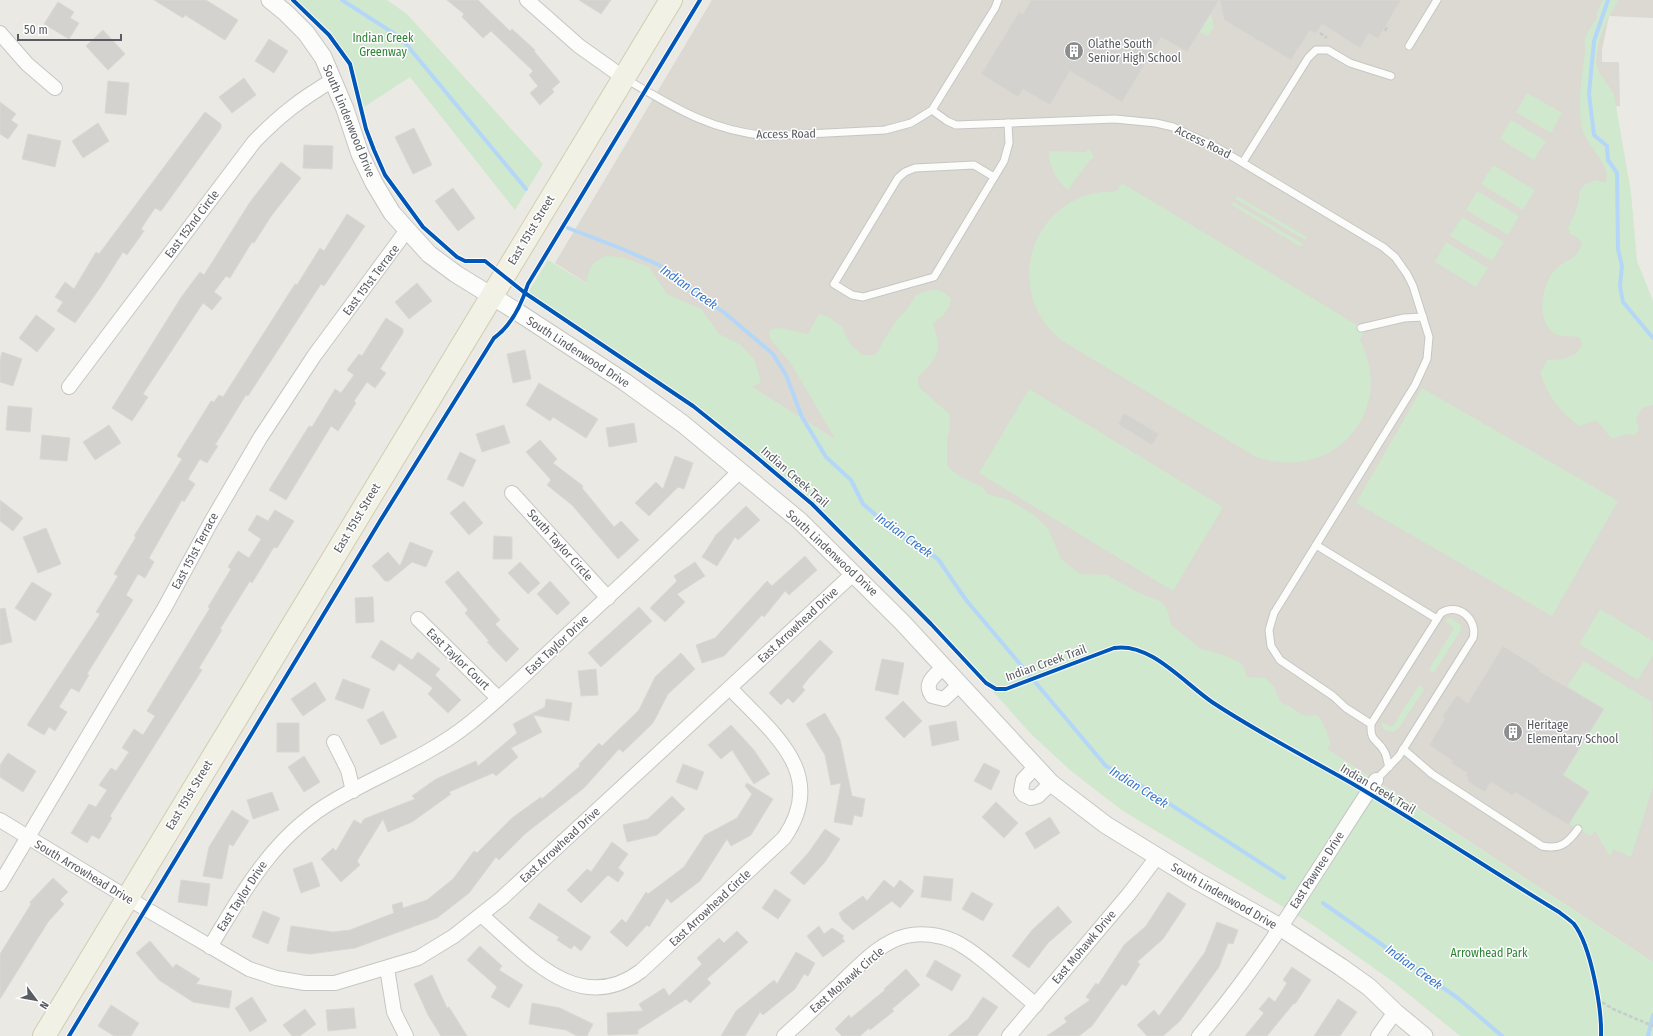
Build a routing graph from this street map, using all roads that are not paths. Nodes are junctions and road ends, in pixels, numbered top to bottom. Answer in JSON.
{"nodes":[{"id":1,"x":270,"y":0,"type":"edge"},
{"id":2,"x":671,"y":0,"type":"edge"},
{"id":3,"x":998,"y":0,"type":"edge"},
{"id":4,"x":1437,"y":0,"type":"edge"},
{"id":5,"x":531,"y":1,"type":"edge"},
{"id":6,"x":0,"y":33,"type":"edge"},
{"id":7,"x":1410,"y":46,"type":"dead end"},
{"id":8,"x":1391,"y":76,"type":"dead end"},
{"id":9,"x":624,"y":78,"type":"junction"},
{"id":10,"x":333,"y":80,"type":"junction"},
{"id":11,"x":56,"y":88,"type":"dead end"},
{"id":12,"x":932,"y":110,"type":"junction"},
{"id":13,"x":1008,"y":123,"type":"junction"},
{"id":14,"x":1243,"y":162,"type":"junction"},
{"id":15,"x":994,"y":177,"type":"junction"},
{"id":16,"x":408,"y":230,"type":"junction"},
{"id":17,"x":491,"y":296,"type":"junction"},
{"id":18,"x":1424,"y":317,"type":"junction"},
{"id":19,"x":1361,"y":328,"type":"dead end"},
{"id":20,"x":69,"y":387,"type":"dead end"},
{"id":21,"x":740,"y":471,"type":"junction"},
{"id":22,"x":512,"y":493,"type":"dead end"},
{"id":23,"x":1316,"y":545,"type":"junction"},
{"id":24,"x":854,"y":574,"type":"junction"},
{"id":25,"x":608,"y":598,"type":"junction"},
{"id":26,"x":418,"y":619,"type":"dead end"},
{"id":27,"x":1437,"y":619,"type":"junction"},
{"id":28,"x":944,"y":667,"type":"junction"},
{"id":29,"x":959,"y":685,"type":"junction"},
{"id":30,"x":730,"y":688,"type":"junction"},
{"id":31,"x":498,"y":698,"type":"junction"},
{"id":32,"x":1372,"y":724,"type":"junction"},
{"id":33,"x":334,"y":742,"type":"dead end"},
{"id":34,"x":1403,"y":749,"type":"junction"},
{"id":35,"x":1036,"y":766,"type":"junction"},
{"id":36,"x":1389,"y":766,"type":"junction"},
{"id":37,"x":1376,"y":780,"type":"joint"},
{"id":38,"x":1051,"y":783,"type":"junction"},
{"id":39,"x":353,"y":791,"type":"junction"},
{"id":40,"x":0,"y":820,"type":"edge"},
{"id":41,"x":1578,"y":829,"type":"dead end"},
{"id":42,"x":28,"y":838,"type":"junction"},
{"id":43,"x":1157,"y":857,"type":"junction"},
{"id":44,"x":0,"y":884,"type":"edge"},
{"id":45,"x":128,"y":898,"type":"junction"},
{"id":46,"x":481,"y":915,"type":"junction"},
{"id":47,"x":1280,"y":928,"type":"junction"},
{"id":48,"x":210,"y":947,"type":"junction"},
{"id":49,"x":387,"y":968,"type":"junction"},
{"id":50,"x":1036,"y":1005,"type":"junction"},
{"id":51,"x":1395,"y":1012,"type":"junction"},
{"id":52,"x":47,"y":1035,"type":"edge"},
{"id":53,"x":406,"y":1036,"type":"edge"},
{"id":54,"x":784,"y":1036,"type":"edge"},
{"id":55,"x":1009,"y":1036,"type":"edge"},
{"id":56,"x":1199,"y":1036,"type":"edge"},
{"id":57,"x":1378,"y":1036,"type":"edge"},
{"id":58,"x":1424,"y":1036,"type":"edge"}],
"edges":[{"from":1,"to":10,"type":"street","name":"South Lindenwood Drive"},
{"from":2,"to":9,"type":"main road","name":"East 151st Street"},
{"from":3,"to":12,"type":"lane","name":"Access Road"},
{"from":4,"to":7,"type":"lane"},
{"from":5,"to":9,"type":"street"},
{"from":6,"to":11,"type":"street"},
{"from":8,"to":14,"type":"lane"},
{"from":9,"to":12,"type":"lane","name":"Access Road"},
{"from":9,"to":17,"type":"main road","name":"East 151st Street"},
{"from":10,"to":16,"type":"street","name":"South Lindenwood Drive"},
{"from":10,"to":20,"type":"street","name":"East 152nd Circle"},
{"from":12,"to":13,"type":"lane","name":"Access Road"},
{"from":13,"to":14,"type":"lane","name":"Access Road"},
{"from":13,"to":15,"type":"lane"},
{"from":14,"to":18,"type":"lane","name":"Access Road"},
{"from":15,"to":15,"type":"lane"},
{"from":16,"to":17,"type":"street","name":"South Lindenwood Drive"},
{"from":16,"to":42,"type":"street","name":"East 151st Terrace"},
{"from":17,"to":21,"type":"street","name":"South Lindenwood Drive"},
{"from":17,"to":45,"type":"main road","name":"East 151st Street"},
{"from":18,"to":19,"type":"lane"},
{"from":18,"to":23,"type":"lane","name":"Access Road"},
{"from":21,"to":24,"type":"street","name":"South Lindenwood Drive"},
{"from":21,"to":25,"type":"street","name":"East Taylor Drive"},
{"from":22,"to":25,"type":"street","name":"South Taylor Circle"},
{"from":23,"to":27,"type":"lane"},
{"from":23,"to":32,"type":"lane","name":"Access Road"},
{"from":24,"to":28,"type":"street","name":"South Lindenwood Drive"},
{"from":24,"to":30,"type":"street","name":"East Arrowhead Drive"},
{"from":25,"to":31,"type":"street","name":"East Taylor Drive"},
{"from":26,"to":31,"type":"street","name":"East Taylor Court"},
{"from":27,"to":32,"type":"lane"},
{"from":27,"to":34,"type":"lane"},
{"from":28,"to":29,"type":"street","name":"South Lindenwood Drive"},
{"from":28,"to":29,"type":"street"},
{"from":29,"to":35,"type":"street","name":"South Lindenwood Drive"},
{"from":30,"to":46,"type":"street","name":"East Arrowhead Drive"},
{"from":30,"to":46,"type":"street","name":"East Arrowhead Circle"},
{"from":31,"to":39,"type":"street","name":"East Taylor Drive"},
{"from":32,"to":36,"type":"lane"},
{"from":33,"to":39,"type":"street"},
{"from":34,"to":36,"type":"lane"},
{"from":34,"to":41,"type":"lane"},
{"from":35,"to":38,"type":"street","name":"South Lindenwood Drive"},
{"from":35,"to":38,"type":"street"},
{"from":36,"to":37,"type":"lane"},
{"from":37,"to":47,"type":"street","name":"East Pawnee Drive"},
{"from":38,"to":43,"type":"street","name":"South Lindenwood Drive"},
{"from":39,"to":48,"type":"street","name":"East Taylor Drive"},
{"from":40,"to":42,"type":"street","name":"South Arrowhead Drive"},
{"from":42,"to":44,"type":"street","name":"East 151st Terrace"},
{"from":42,"to":45,"type":"street","name":"South Arrowhead Drive"},
{"from":43,"to":47,"type":"street","name":"South Lindenwood Drive"},
{"from":43,"to":50,"type":"street","name":"East Mohawk Drive"},
{"from":45,"to":48,"type":"street","name":"South Arrowhead Drive"},
{"from":45,"to":52,"type":"main road","name":"East 151st Street"},
{"from":46,"to":49,"type":"street","name":"East Arrowhead Drive"},
{"from":47,"to":51,"type":"street","name":"South Lindenwood Drive"},
{"from":47,"to":56,"type":"street","name":"East Pawnee Drive"},
{"from":48,"to":49,"type":"street","name":"East Arrowhead Drive"},
{"from":49,"to":53,"type":"street"},
{"from":50,"to":54,"type":"street","name":"East Mohawk Circle"},
{"from":50,"to":55,"type":"street","name":"East Mohawk Drive"},
{"from":51,"to":57,"type":"street"},
{"from":51,"to":58,"type":"street","name":"South Lindenwood Drive"}]}
